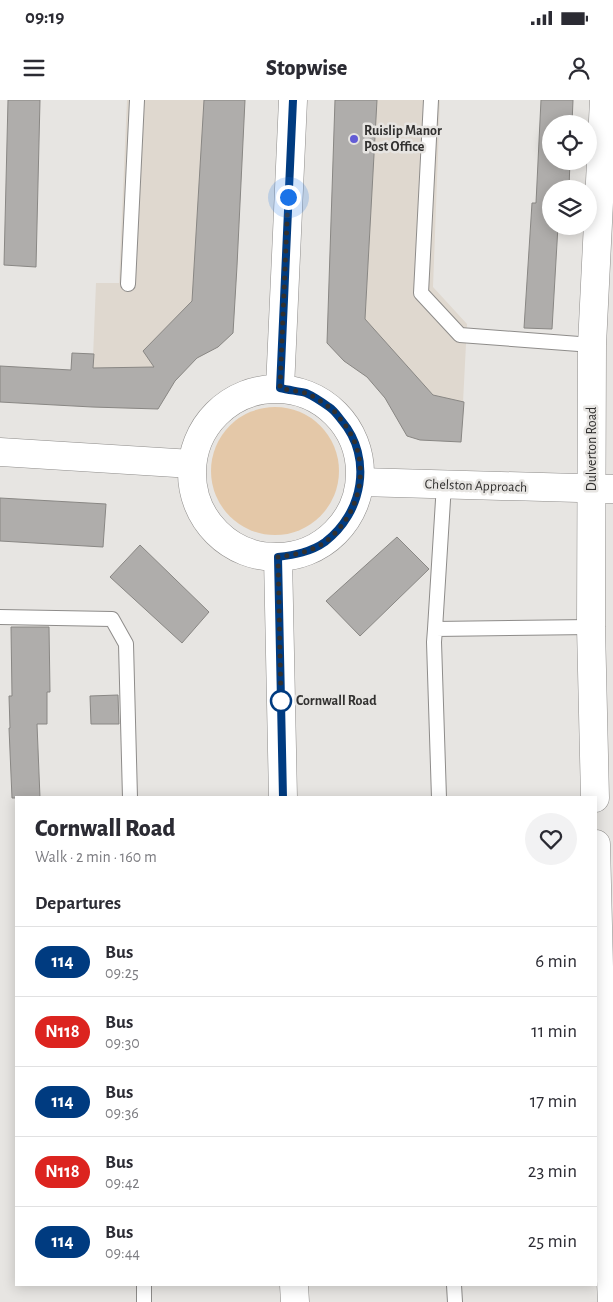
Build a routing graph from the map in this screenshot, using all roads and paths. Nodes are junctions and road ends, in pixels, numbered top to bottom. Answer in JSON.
{"nodes":[{"id":1,"x":137,"y":100,"type":"edge"},
{"id":2,"x":293,"y":100,"type":"edge"},
{"id":3,"x":431,"y":100,"type":"edge"},
{"id":4,"x":604,"y":100,"type":"edge"},
{"id":5,"x":128,"y":284,"type":"dead end"},
{"id":6,"x":592,"y":345,"type":"junction"},
{"id":7,"x":280,"y":388,"type":"junction"},
{"id":8,"x":0,"y":452,"type":"edge"},
{"id":9,"x":192,"y":464,"type":"junction"},
{"id":10,"x":360,"y":482,"type":"junction"},
{"id":11,"x":444,"y":484,"type":"junction"},
{"id":12,"x":602,"y":489,"type":"edge"},
{"id":13,"x":278,"y":557,"type":"junction"},
{"id":14,"x":0,"y":617,"type":"edge"},
{"id":15,"x":591,"y":627,"type":"junction"},
{"id":16,"x":435,"y":629,"type":"junction"},
{"id":17,"x":130,"y":796,"type":"edge"},
{"id":18,"x":284,"y":796,"type":"edge"},
{"id":19,"x":439,"y":796,"type":"edge"},
{"id":20,"x":595,"y":796,"type":"edge"},
{"id":21,"x":597,"y":864,"type":"edge"},
{"id":22,"x":608,"y":1088,"type":"edge"},
{"id":23,"x":144,"y":1286,"type":"edge"},
{"id":24,"x":294,"y":1286,"type":"edge"},
{"id":25,"x":454,"y":1286,"type":"edge"},
{"id":26,"x":144,"y":1302,"type":"edge"},
{"id":27,"x":295,"y":1302,"type":"edge"},
{"id":28,"x":455,"y":1302,"type":"edge"},
{"id":29,"x":612,"y":1302,"type":"edge"}],
"edges":[{"from":1,"to":5,"type":"lane"},
{"from":2,"to":7,"type":"street"},
{"from":3,"to":6,"type":"lane"},
{"from":4,"to":6,"type":"street","name":"Dulverton Road"},
{"from":6,"to":12,"type":"street","name":"Dulverton Road"},
{"from":7,"to":9,"type":"street"},
{"from":7,"to":10,"type":"street"},
{"from":8,"to":9,"type":"street"},
{"from":9,"to":13,"type":"street"},
{"from":10,"to":11,"type":"street","name":"Chelston Approach"},
{"from":10,"to":13,"type":"street"},
{"from":11,"to":12,"type":"street","name":"Chelston Approach"},
{"from":11,"to":16,"type":"lane"},
{"from":12,"to":15,"type":"street","name":"Dulverton Road"},
{"from":13,"to":18,"type":"street"},
{"from":14,"to":17,"type":"lane"},
{"from":15,"to":16,"type":"lane"},
{"from":15,"to":20,"type":"street","name":"Dulverton Road"},
{"from":16,"to":19,"type":"lane"},
{"from":21,"to":22,"type":"street"},
{"from":22,"to":29,"type":"street"},
{"from":23,"to":26,"type":"lane"},
{"from":24,"to":27,"type":"street"},
{"from":25,"to":28,"type":"lane"}]}
